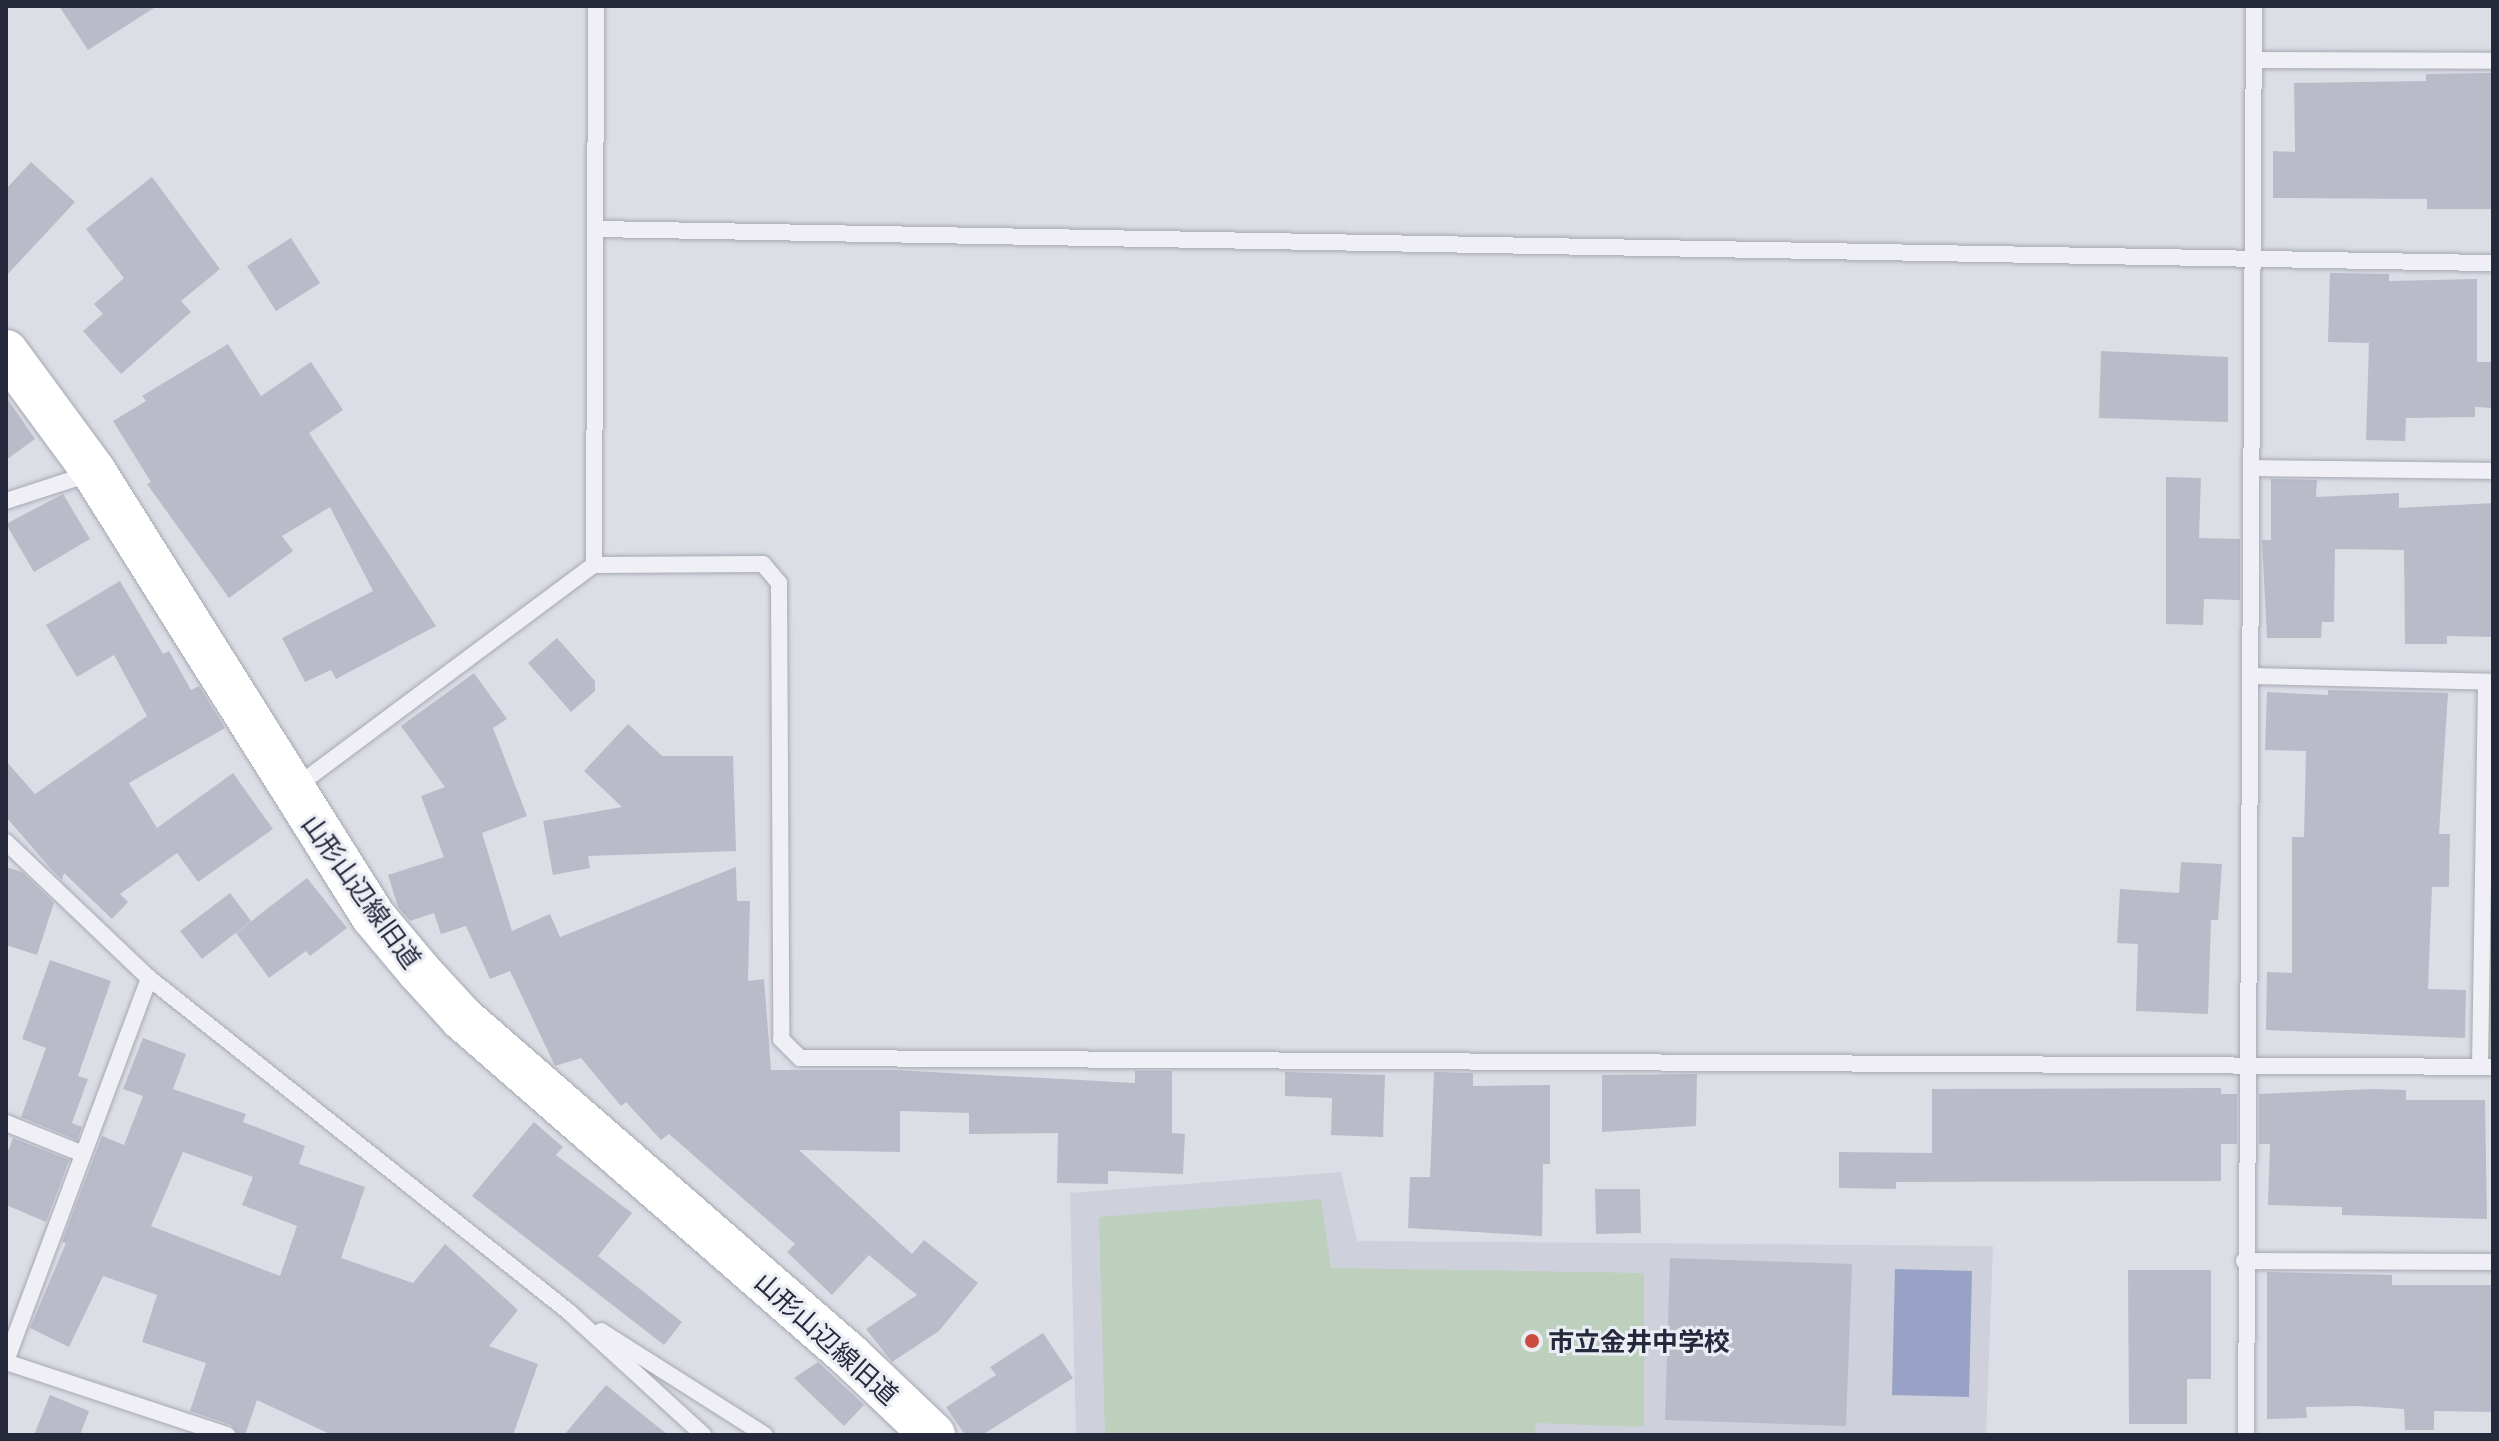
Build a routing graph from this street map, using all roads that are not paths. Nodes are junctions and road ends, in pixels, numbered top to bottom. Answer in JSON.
{"nodes":[{"id":1,"x":596,"y":6,"type":"edge"},
{"id":2,"x":2254,"y":6,"type":"edge"},
{"id":3,"x":2254,"y":60,"type":"junction"},
{"id":4,"x":2493,"y":61,"type":"edge"},
{"id":5,"x":595,"y":229,"type":"junction"},
{"id":6,"x":2253,"y":261,"type":"junction"},
{"id":7,"x":2493,"y":263,"type":"edge"},
{"id":8,"x":6,"y":352,"type":"edge"},
{"id":9,"x":2253,"y":468,"type":"junction"},
{"id":10,"x":2493,"y":471,"type":"edge"},
{"id":11,"x":94,"y":472,"type":"junction"},
{"id":12,"x":6,"y":501,"type":"edge"},
{"id":13,"x":594,"y":565,"type":"junction"},
{"id":14,"x":2251,"y":676,"type":"junction"},
{"id":15,"x":2490,"y":682,"type":"edge"},
{"id":16,"x":290,"y":791,"type":"junction"},
{"id":17,"x":6,"y":842,"type":"edge"},
{"id":18,"x":149,"y":978,"type":"junction"},
{"id":19,"x":2486,"y":1067,"type":"edge"},
{"id":20,"x":2246,"y":1069,"type":"junction"},
{"id":21,"x":6,"y":1123,"type":"edge"},
{"id":22,"x":83,"y":1154,"type":"junction"},
{"id":23,"x":2244,"y":1261,"type":"junction"},
{"id":24,"x":2493,"y":1262,"type":"edge"},
{"id":25,"x":569,"y":1312,"type":"junction"},
{"id":26,"x":6,"y":1362,"type":"edge"},
{"id":27,"x":227,"y":1435,"type":"edge"},
{"id":28,"x":703,"y":1435,"type":"edge"},
{"id":29,"x":765,"y":1435,"type":"edge"},
{"id":30,"x":933,"y":1435,"type":"edge"},
{"id":31,"x":2246,"y":1435,"type":"edge"}],
"edges":[{"from":1,"to":5,"type":"lane"},
{"from":2,"to":3,"type":"lane"},
{"from":3,"to":4,"type":"lane"},
{"from":3,"to":6,"type":"lane"},
{"from":5,"to":6,"type":"lane"},
{"from":5,"to":13,"type":"lane"},
{"from":6,"to":7,"type":"lane"},
{"from":6,"to":9,"type":"lane"},
{"from":8,"to":11,"type":"street","name":"山形山辺線旧道"},
{"from":9,"to":10,"type":"lane"},
{"from":9,"to":14,"type":"lane"},
{"from":11,"to":12,"type":"lane"},
{"from":11,"to":16,"type":"street","name":"山形山辺線旧道"},
{"from":13,"to":16,"type":"lane"},
{"from":13,"to":20,"type":"lane"},
{"from":14,"to":15,"type":"lane"},
{"from":14,"to":20,"type":"lane"},
{"from":15,"to":19,"type":"lane"},
{"from":16,"to":30,"type":"street","name":"山形山辺線旧道"},
{"from":17,"to":18,"type":"lane"},
{"from":18,"to":22,"type":"lane"},
{"from":18,"to":25,"type":"lane"},
{"from":19,"to":20,"type":"lane"},
{"from":20,"to":23,"type":"lane"},
{"from":21,"to":22,"type":"lane"},
{"from":22,"to":26,"type":"lane"},
{"from":23,"to":24,"type":"lane"},
{"from":23,"to":31,"type":"lane"},
{"from":25,"to":28,"type":"lane"},
{"from":25,"to":29,"type":"lane"},
{"from":26,"to":27,"type":"lane"}]}
